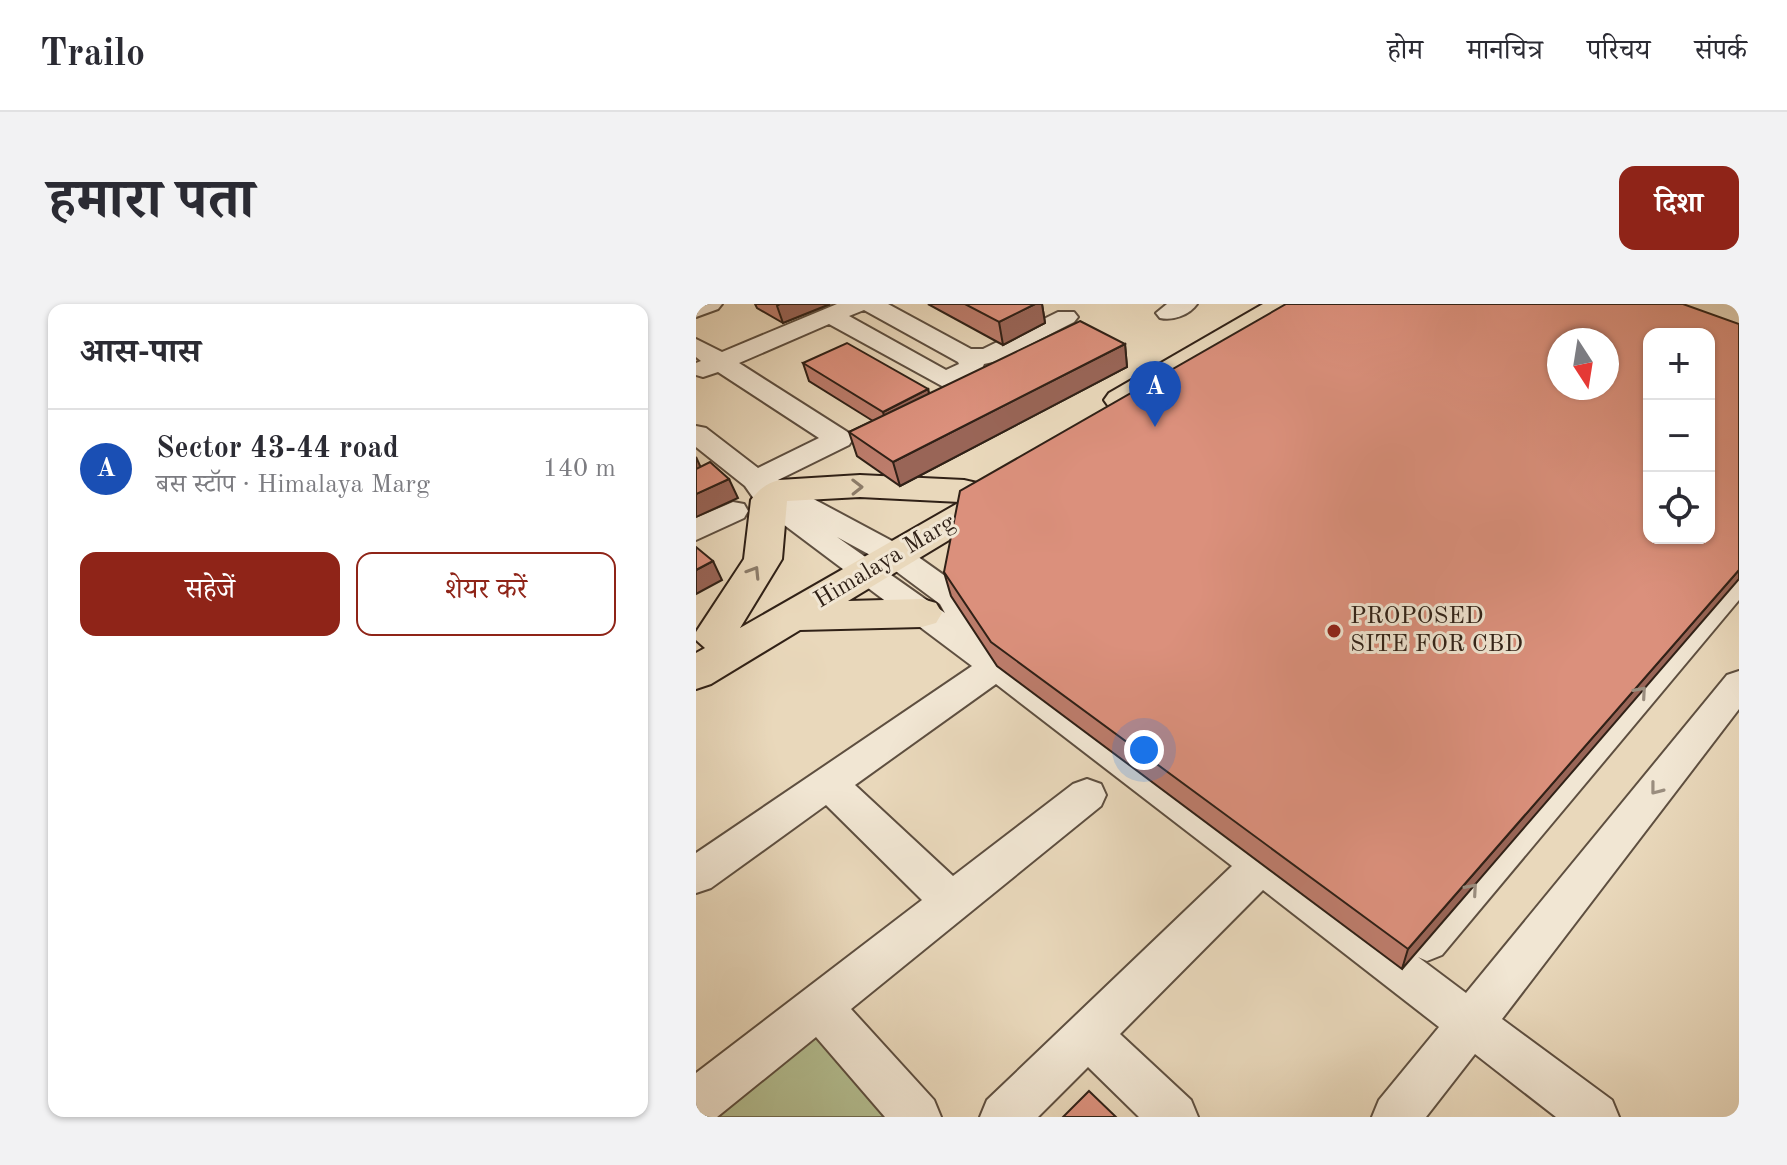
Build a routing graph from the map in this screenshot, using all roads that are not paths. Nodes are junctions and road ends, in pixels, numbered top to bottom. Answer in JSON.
{"nodes":[{"id":1,"x":710,"y":304,"type":"edge"},
{"id":2,"x":858,"y":304,"type":"edge"},
{"id":3,"x":871,"y":304,"type":"edge"},
{"id":4,"x":1040,"y":304,"type":"edge"},
{"id":5,"x":1297,"y":308,"type":"edge"},
{"id":6,"x":696,"y":310,"type":"edge"},
{"id":7,"x":830,"y":315,"type":"junction"},
{"id":8,"x":1072,"y":328,"type":"junction"},
{"id":9,"x":696,"y":346,"type":"edge"},
{"id":10,"x":967,"y":357,"type":"junction"},
{"id":11,"x":721,"y":361,"type":"junction"},
{"id":12,"x":696,"y":372,"type":"edge"},
{"id":13,"x":942,"y":378,"type":"junction"},
{"id":14,"x":1104,"y":421,"type":"edge"},
{"id":15,"x":696,"y":435,"type":"edge"},
{"id":16,"x":1025,"y":467,"type":"edge"},
{"id":17,"x":768,"y":490,"type":"junction"},
{"id":18,"x":965,"y":503,"type":"junction"},
{"id":19,"x":733,"y":511,"type":"dead end"},
{"id":20,"x":696,"y":530,"type":"edge"},
{"id":21,"x":870,"y":558,"type":"junction"},
{"id":22,"x":1739,"y":579,"type":"edge"},
{"id":23,"x":936,"y":604,"type":"junction"},
{"id":24,"x":793,"y":616,"type":"junction"},
{"id":25,"x":705,"y":641,"type":"edge"},
{"id":26,"x":997,"y":666,"type":"junction"},
{"id":27,"x":696,"y":673,"type":"edge"},
{"id":28,"x":1739,"y":684,"type":"edge"},
{"id":29,"x":828,"y":783,"type":"junction"},
{"id":30,"x":1087,"y":795,"type":"dead end"},
{"id":31,"x":1260,"y":866,"type":"junction"},
{"id":32,"x":696,"y":875,"type":"edge"},
{"id":33,"x":952,"y":902,"type":"junction"},
{"id":34,"x":1402,"y":969,"type":"junction"},
{"id":35,"x":819,"y":1007,"type":"junction"},
{"id":36,"x":1471,"y":1025,"type":"junction"},
{"id":37,"x":1087,"y":1034,"type":"junction"},
{"id":38,"x":696,"y":1103,"type":"edge"},
{"id":39,"x":917,"y":1117,"type":"edge"},
{"id":40,"x":1004,"y":1117,"type":"edge"},
{"id":41,"x":1174,"y":1117,"type":"edge"},
{"id":42,"x":1396,"y":1117,"type":"edge"},
{"id":43,"x":1595,"y":1117,"type":"edge"}],
"edges":[{"from":1,"to":6,"type":"street"},
{"from":2,"to":7,"type":"street"},
{"from":3,"to":10,"type":"street"},
{"from":4,"to":8,"type":"street"},
{"from":5,"to":14,"type":"main road"},
{"from":7,"to":11,"type":"street"},
{"from":7,"to":13,"type":"street"},
{"from":8,"to":10,"type":"street"},
{"from":8,"to":13,"type":"street"},
{"from":9,"to":11,"type":"street"},
{"from":10,"to":13,"type":"street"},
{"from":11,"to":12,"type":"street"},
{"from":11,"to":17,"type":"street"},
{"from":15,"to":17,"type":"street"},
{"from":16,"to":18,"type":"main road","name":"Himalaya Marg"},
{"from":17,"to":18,"type":"main road","one_way":true},
{"from":17,"to":21,"type":"street"},
{"from":25,"to":17,"type":"main road","one_way":true},
{"from":18,"to":21,"type":"main road","name":"Himalaya Marg"},
{"from":18,"to":23,"type":"main road"},
{"from":19,"to":20,"type":"street"},
{"from":21,"to":23,"type":"street"},
{"from":21,"to":24,"type":"main road","name":"Himalaya Marg"},
{"from":21,"to":25,"type":"main road","name":"Himalaya Marg"},
{"from":34,"to":22,"type":"street","one_way":true},
{"from":23,"to":24,"type":"main road"},
{"from":23,"to":26,"type":"street"},
{"from":24,"to":27,"type":"main road","name":"Himalaya Marg"},
{"from":26,"to":29,"type":"street"},
{"from":26,"to":31,"type":"street"},
{"from":28,"to":36,"type":"street","one_way":true},
{"from":29,"to":32,"type":"street"},
{"from":29,"to":33,"type":"street"},
{"from":30,"to":33,"type":"street"},
{"from":31,"to":34,"type":"street"},
{"from":31,"to":37,"type":"street"},
{"from":33,"to":35,"type":"street"},
{"from":34,"to":36,"type":"street"},
{"from":35,"to":38,"type":"street"},
{"from":35,"to":39,"type":"street"},
{"from":36,"to":42,"type":"street"},
{"from":36,"to":43,"type":"street"},
{"from":37,"to":40,"type":"street"},
{"from":37,"to":41,"type":"street"}]}
